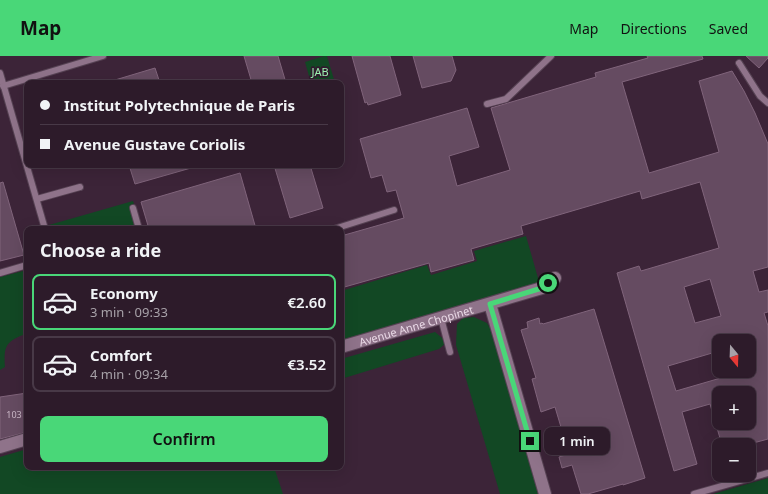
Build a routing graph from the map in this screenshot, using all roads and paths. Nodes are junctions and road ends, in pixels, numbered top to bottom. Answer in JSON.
{"nodes":[{"id":1,"x":103,"y":56,"type":"edge"},
{"id":2,"x":551,"y":56,"type":"edge"},
{"id":3,"x":739,"y":63,"type":"dead end"},
{"id":4,"x":0,"y":73,"type":"edge"},
{"id":5,"x":34,"y":80,"type":"edge"},
{"id":6,"x":24,"y":84,"type":"edge"},
{"id":7,"x":3,"y":91,"type":"edge"},
{"id":8,"x":768,"y":103,"type":"edge"},
{"id":9,"x":487,"y":104,"type":"dead end"},
{"id":10,"x":24,"y":158,"type":"edge"},
{"id":11,"x":27,"y":168,"type":"edge"},
{"id":12,"x":80,"y":187,"type":"dead end"},
{"id":13,"x":37,"y":199,"type":"junction"},
{"id":14,"x":133,"y":208,"type":"dead end"},
{"id":15,"x":394,"y":210,"type":"dead end"},
{"id":16,"x":45,"y":226,"type":"edge"},
{"id":17,"x":137,"y":226,"type":"edge"},
{"id":18,"x":343,"y":226,"type":"edge"},
{"id":19,"x":24,"y":266,"type":"edge"},
{"id":20,"x":0,"y":273,"type":"edge"},
{"id":21,"x":555,"y":278,"type":"dead end"},
{"id":22,"x":490,"y":304,"type":"junction"},
{"id":23,"x":441,"y":318,"type":"junction"},
{"id":24,"x":344,"y":346,"type":"edge"},
{"id":25,"x":450,"y":352,"type":"dead end"},
{"id":26,"x":24,"y":440,"type":"edge"},
{"id":27,"x":0,"y":447,"type":"edge"},
{"id":28,"x":768,"y":473,"type":"edge"},
{"id":29,"x":546,"y":494,"type":"edge"},
{"id":30,"x":694,"y":494,"type":"edge"}],
"edges":[{"from":1,"to":5,"type":"lane"},
{"from":2,"to":9,"type":"lane"},
{"from":3,"to":8,"type":"lane"},
{"from":4,"to":7,"type":"lane"},
{"from":6,"to":7,"type":"lane"},
{"from":7,"to":10,"type":"lane"},
{"from":11,"to":13,"type":"lane"},
{"from":12,"to":13,"type":"lane"},
{"from":13,"to":16,"type":"lane"},
{"from":14,"to":17,"type":"lane"},
{"from":15,"to":18,"type":"lane"},
{"from":19,"to":20,"type":"lane"},
{"from":21,"to":22,"type":"street","name":"Avenue Anne Chopinet"},
{"from":22,"to":23,"type":"street","name":"Avenue Anne Chopinet"},
{"from":22,"to":29,"type":"street"},
{"from":23,"to":24,"type":"street","name":"Avenue Anne Chopinet"},
{"from":23,"to":25,"type":"lane"},
{"from":26,"to":27,"type":"street"},
{"from":28,"to":30,"type":"lane"}]}
